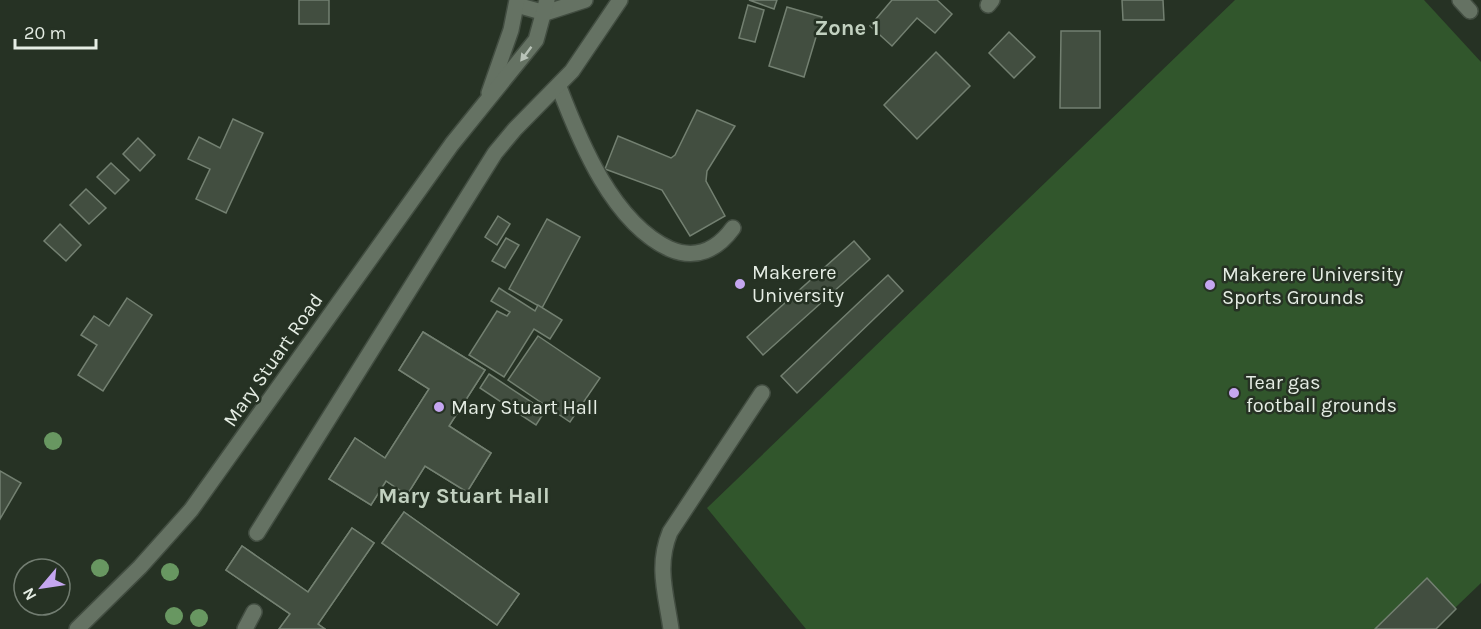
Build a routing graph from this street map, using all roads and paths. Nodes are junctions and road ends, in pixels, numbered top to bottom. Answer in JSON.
{"nodes":[{"id":1,"x":585,"y":0,"type":"edge"},
{"id":2,"x":620,"y":0,"type":"edge"},
{"id":3,"x":517,"y":3,"type":"edge"},
{"id":4,"x":546,"y":7,"type":"edge"},
{"id":5,"x":559,"y":87,"type":"junction"},
{"id":6,"x":486,"y":101,"type":"junction"},
{"id":7,"x":733,"y":228,"type":"dead end"},
{"id":8,"x":762,"y":393,"type":"dead end"},
{"id":9,"x":256,"y":533,"type":"dead end"},
{"id":10,"x":254,"y":612,"type":"dead end"},
{"id":11,"x":93,"y":622,"type":"edge"},
{"id":12,"x":77,"y":629,"type":"edge"},
{"id":13,"x":245,"y":629,"type":"edge"},
{"id":14,"x":671,"y":629,"type":"edge"}],
"edges":[{"from":1,"to":4,"type":"lane"},
{"from":2,"to":5,"type":"lane"},
{"from":3,"to":4,"type":"lane"},
{"from":3,"to":6,"type":"lane"},
{"from":4,"to":6,"type":"lane","name":"Mary Stuart Road","one_way":true},
{"from":5,"to":7,"type":"lane"},
{"from":5,"to":9,"type":"lane"},
{"from":6,"to":11,"type":"lane","name":"Mary Stuart Road"},
{"from":8,"to":14,"type":"lane"},
{"from":10,"to":13,"type":"lane"},
{"from":11,"to":12,"type":"lane","name":"Mary Stuart Road"}]}
